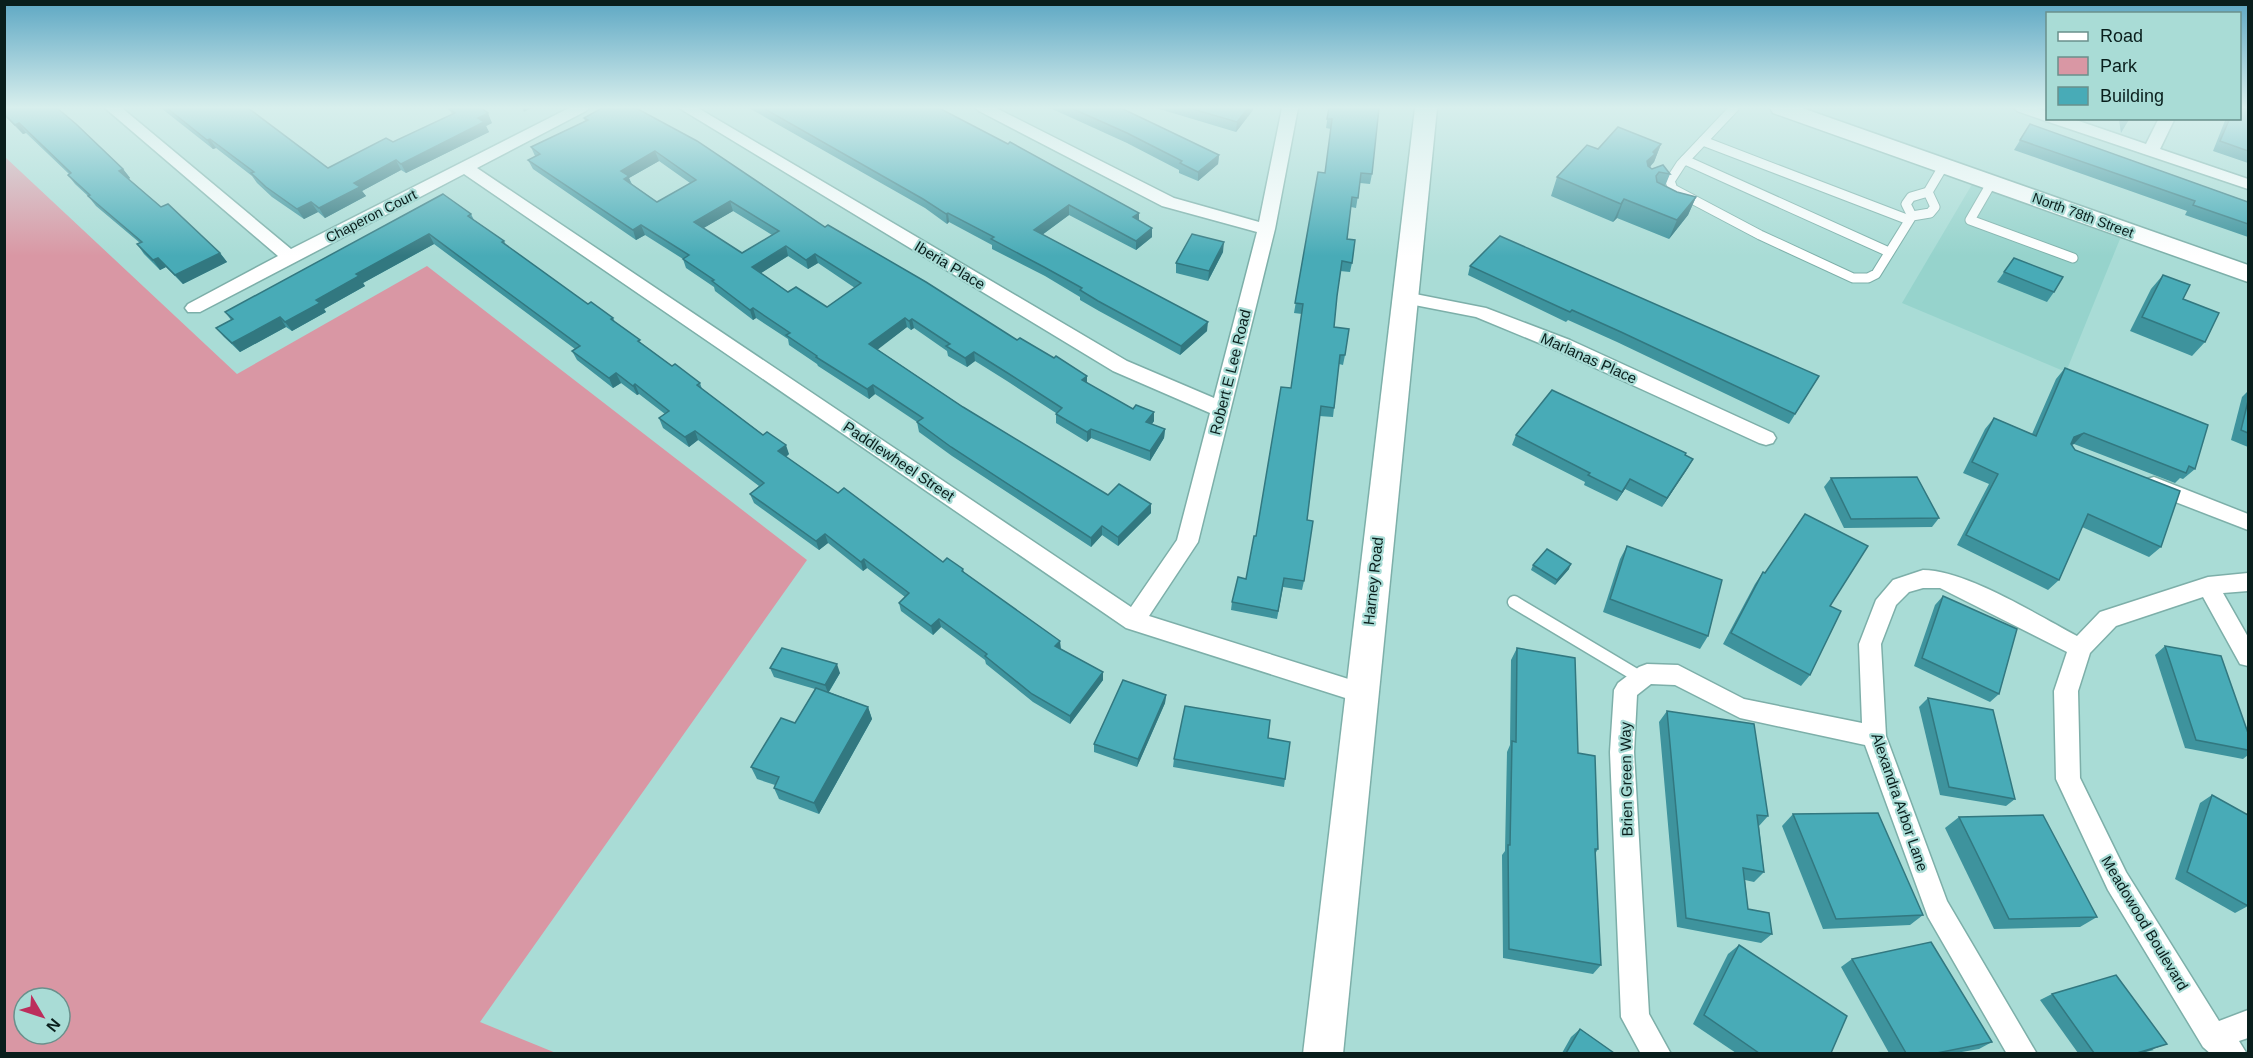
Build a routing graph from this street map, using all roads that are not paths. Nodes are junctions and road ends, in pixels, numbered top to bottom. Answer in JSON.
{"nodes":[{"id":1,"x":172,"y":157,"type":"edge"},
{"id":2,"x":486,"y":157,"type":"edge"},
{"id":3,"x":770,"y":157,"type":"edge"},
{"id":4,"x":1081,"y":157,"type":"edge"},
{"id":5,"x":1280,"y":157,"type":"edge"},
{"id":6,"x":1421,"y":157,"type":"edge"},
{"id":7,"x":1687,"y":157,"type":"edge"},
{"id":8,"x":1747,"y":157,"type":"edge"},
{"id":9,"x":1922,"y":157,"type":"edge"},
{"id":10,"x":2170,"y":157,"type":"edge"},
{"id":11,"x":1683,"y":162,"type":"junction"},
{"id":12,"x":1944,"y":165,"type":"junction"},
{"id":13,"x":466,"y":168,"type":"junction"},
{"id":14,"x":1666,"y":170,"type":"edge"},
{"id":15,"x":1992,"y":182,"type":"junction"},
{"id":16,"x":2248,"y":184,"type":"edge"},
{"id":17,"x":1928,"y":192,"type":"junction"},
{"id":18,"x":1682,"y":206,"type":"edge"},
{"id":19,"x":1710,"y":209,"type":"junction"},
{"id":20,"x":1910,"y":218,"type":"junction"},
{"id":21,"x":1266,"y":230,"type":"junction"},
{"id":22,"x":1889,"y":252,"type":"junction"},
{"id":23,"x":290,"y":257,"type":"junction"},
{"id":24,"x":2073,"y":258,"type":"dead end"},
{"id":25,"x":2248,"y":274,"type":"edge"},
{"id":26,"x":1405,"y":298,"type":"junction"},
{"id":27,"x":195,"y":308,"type":"dead end"},
{"id":28,"x":1220,"y":409,"type":"junction"},
{"id":29,"x":1766,"y":438,"type":"dead end"},
{"id":30,"x":2140,"y":480,"type":"edge"},
{"id":31,"x":2248,"y":522,"type":"edge"},
{"id":32,"x":2248,"y":582,"type":"edge"},
{"id":33,"x":2208,"y":586,"type":"junction"},
{"id":34,"x":1514,"y":602,"type":"dead end"},
{"id":35,"x":1134,"y":621,"type":"junction"},
{"id":36,"x":2080,"y":648,"type":"junction"},
{"id":37,"x":2248,"y":657,"type":"edge"},
{"id":38,"x":1641,"y":678,"type":"junction"},
{"id":39,"x":1361,"y":693,"type":"junction"},
{"id":40,"x":1874,"y":736,"type":"junction"},
{"id":41,"x":2248,"y":1024,"type":"edge"},
{"id":42,"x":2223,"y":1045,"type":"edge"},
{"id":43,"x":1323,"y":1053,"type":"edge"},
{"id":44,"x":1657,"y":1053,"type":"edge"},
{"id":45,"x":2023,"y":1053,"type":"edge"}],
"edges":[{"from":1,"to":23,"type":"street"},
{"from":2,"to":13,"type":"street","name":"Chaperon Court"},
{"from":3,"to":28,"type":"street","name":"Iberia Place"},
{"from":4,"to":21,"type":"street"},
{"from":5,"to":21,"type":"street","name":"Robert E Lee Road"},
{"from":6,"to":26,"type":"street","name":"Harney Road"},
{"from":7,"to":11,"type":"lane"},
{"from":8,"to":20,"type":"lane"},
{"from":9,"to":12,"type":"street","name":"North 78th Street"},
{"from":10,"to":16,"type":"street"},
{"from":11,"to":14,"type":"lane"},
{"from":11,"to":19,"type":"lane"},
{"from":11,"to":22,"type":"lane"},
{"from":12,"to":15,"type":"street","name":"North 78th Street"},
{"from":12,"to":17,"type":"lane"},
{"from":13,"to":23,"type":"street","name":"Chaperon Court"},
{"from":13,"to":35,"type":"street","name":"Paddlewheel Street"},
{"from":15,"to":24,"type":"lane"},
{"from":15,"to":25,"type":"street","name":"North 78th Street"},
{"from":17,"to":20,"type":"lane"},
{"from":17,"to":20,"type":"lane"},
{"from":18,"to":19,"type":"lane"},
{"from":19,"to":22,"type":"lane"},
{"from":20,"to":22,"type":"lane"},
{"from":21,"to":28,"type":"street","name":"Robert E Lee Road"},
{"from":23,"to":27,"type":"street","name":"Chaperon Court"},
{"from":26,"to":29,"type":"street","name":"Marlanas Place"},
{"from":26,"to":39,"type":"street","name":"Harney Road"},
{"from":28,"to":35,"type":"street","name":"Robert E Lee Road"},
{"from":30,"to":31,"type":"street"},
{"from":32,"to":33,"type":"street","name":"Meadowood Boulevard"},
{"from":33,"to":36,"type":"street","name":"Meadowood Boulevard"},
{"from":33,"to":37,"type":"street"},
{"from":34,"to":38,"type":"lane"},
{"from":35,"to":39,"type":"street","name":"Paddlewheel Street"},
{"from":36,"to":40,"type":"street","name":"Alexandra Arbor Lane"},
{"from":36,"to":42,"type":"street","name":"Meadowood Boulevard"},
{"from":38,"to":40,"type":"street"},
{"from":38,"to":44,"type":"street","name":"Brien Green Way"},
{"from":39,"to":43,"type":"street","name":"Harney Road"},
{"from":40,"to":45,"type":"street","name":"Alexandra Arbor Lane"},
{"from":41,"to":42,"type":"street"}]}
